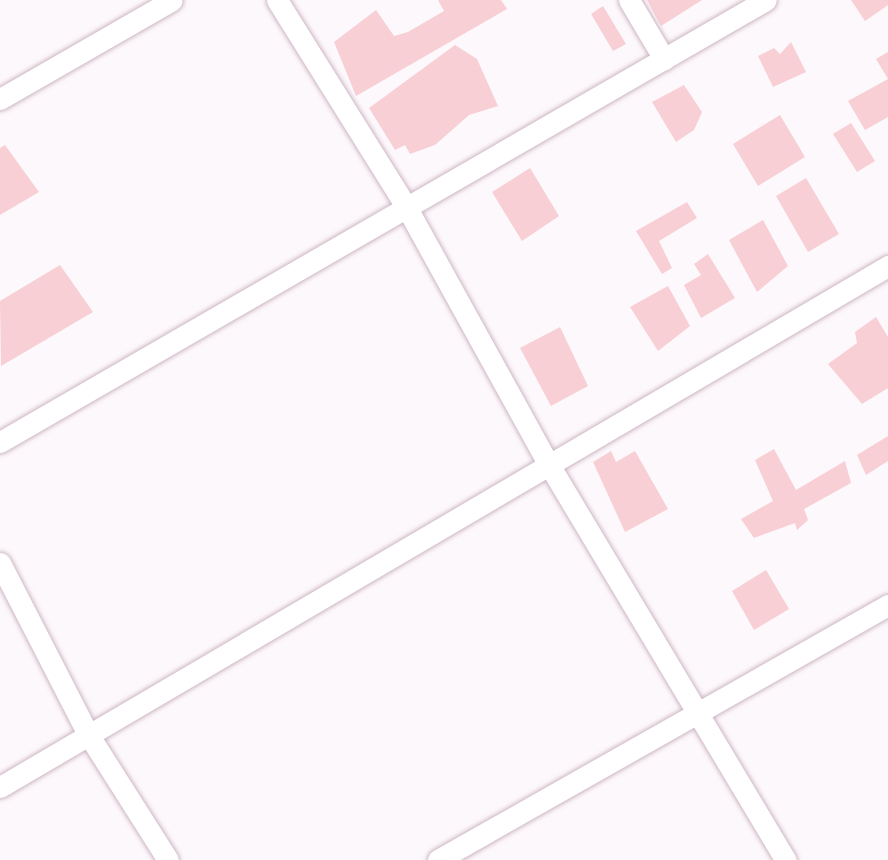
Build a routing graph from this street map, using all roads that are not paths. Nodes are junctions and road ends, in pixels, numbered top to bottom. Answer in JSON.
{"nodes":[{"id":1,"x":172,"y":0,"type":"edge"},
{"id":2,"x":277,"y":0,"type":"edge"},
{"id":3,"x":629,"y":0,"type":"edge"},
{"id":4,"x":766,"y":0,"type":"edge"},
{"id":5,"x":664,"y":59,"type":"junction"},
{"id":6,"x":0,"y":99,"type":"edge"},
{"id":7,"x":407,"y":208,"type":"junction"},
{"id":8,"x":888,"y":266,"type":"edge"},
{"id":9,"x":0,"y":442,"type":"edge"},
{"id":10,"x":548,"y":463,"type":"junction"},
{"id":11,"x":0,"y":563,"type":"edge"},
{"id":12,"x":888,"y":605,"type":"edge"},
{"id":13,"x":694,"y":712,"type":"junction"},
{"id":14,"x":88,"y":734,"type":"junction"},
{"id":15,"x":0,"y":787,"type":"edge"},
{"id":16,"x":168,"y":860,"type":"edge"},
{"id":17,"x":438,"y":860,"type":"edge"},
{"id":18,"x":786,"y":860,"type":"edge"}],
"edges":[{"from":1,"to":6,"type":"street"},
{"from":2,"to":7,"type":"street"},
{"from":3,"to":5,"type":"street"},
{"from":4,"to":5,"type":"street"},
{"from":5,"to":7,"type":"street"},
{"from":7,"to":9,"type":"street"},
{"from":7,"to":10,"type":"street"},
{"from":8,"to":10,"type":"street"},
{"from":10,"to":13,"type":"street"},
{"from":10,"to":14,"type":"street"},
{"from":11,"to":14,"type":"street"},
{"from":12,"to":13,"type":"street"},
{"from":13,"to":17,"type":"street"},
{"from":13,"to":18,"type":"street"},
{"from":14,"to":15,"type":"street"},
{"from":14,"to":16,"type":"street"}]}
